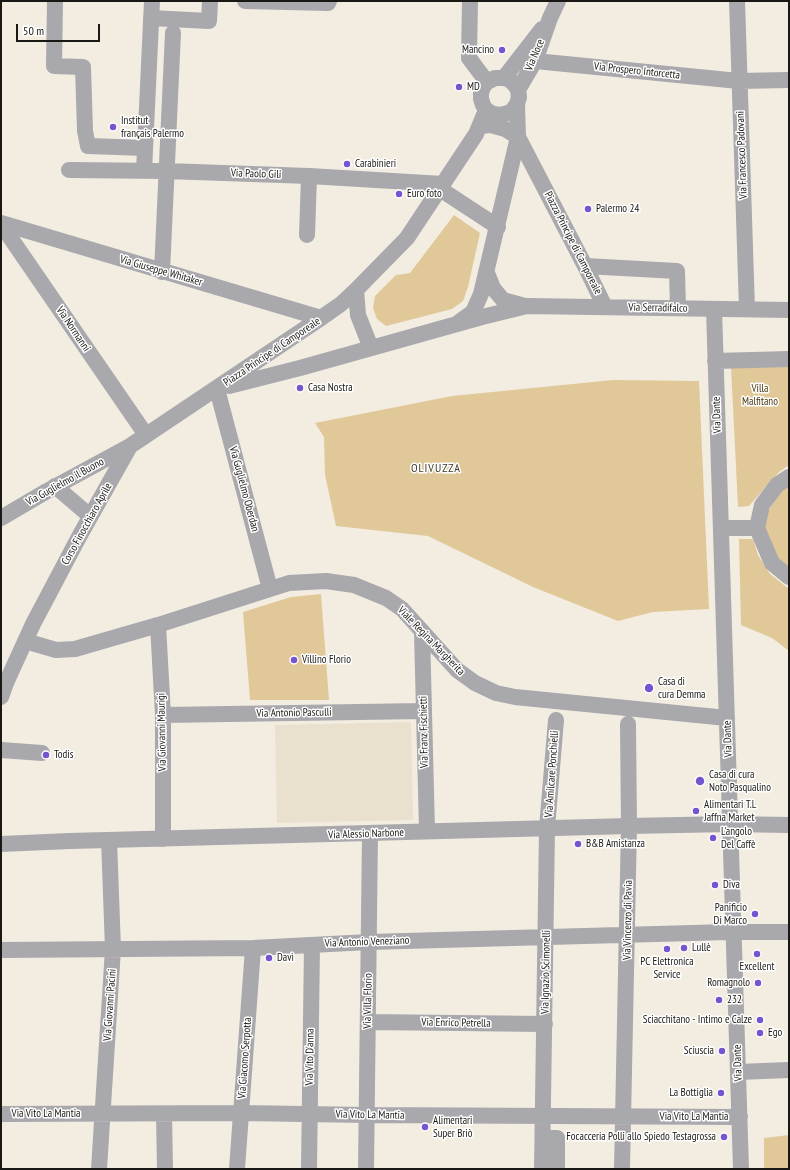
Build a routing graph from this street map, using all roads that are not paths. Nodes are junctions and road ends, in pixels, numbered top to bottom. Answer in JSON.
{"nodes":[{"id":1,"x":55,"y":1,"type":"edge"},
{"id":2,"x":152,"y":1,"type":"edge"},
{"id":3,"x":210,"y":1,"type":"edge"},
{"id":4,"x":245,"y":1,"type":"edge"},
{"id":5,"x":329,"y":1,"type":"edge"},
{"id":6,"x":470,"y":1,"type":"edge"},
{"id":7,"x":558,"y":1,"type":"edge"},
{"id":8,"x":737,"y":1,"type":"edge"},
{"id":9,"x":151,"y":18,"type":"junction"},
{"id":10,"x":550,"y":18,"type":"junction"},
{"id":11,"x":173,"y":33,"type":"dead end"},
{"id":12,"x":535,"y":61,"type":"junction"},
{"id":13,"x":504,"y":78,"type":"junction"},
{"id":14,"x":789,"y":80,"type":"edge"},
{"id":15,"x":739,"y":81,"type":"junction"},
{"id":16,"x":487,"y":82,"type":"junction"},
{"id":17,"x":518,"y":97,"type":"junction"},
{"id":18,"x":486,"y":110,"type":"junction"},
{"id":19,"x":480,"y":126,"type":"junction"},
{"id":20,"x":518,"y":137,"type":"junction"},
{"id":21,"x":88,"y":146,"type":"junction"},
{"id":22,"x":145,"y":148,"type":"junction"},
{"id":23,"x":69,"y":170,"type":"dead end"},
{"id":24,"x":92,"y":170,"type":"junction"},
{"id":25,"x":144,"y":171,"type":"junction"},
{"id":26,"x":166,"y":171,"type":"junction"},
{"id":27,"x":309,"y":176,"type":"junction"},
{"id":28,"x":441,"y":187,"type":"junction"},
{"id":29,"x":1,"y":224,"type":"edge"},
{"id":30,"x":498,"y":227,"type":"junction"},
{"id":31,"x":307,"y":235,"type":"dead end"},
{"id":32,"x":585,"y":266,"type":"junction"},
{"id":33,"x":162,"y":272,"type":"junction"},
{"id":34,"x":487,"y":273,"type":"junction"},
{"id":35,"x":356,"y":290,"type":"junction"},
{"id":36,"x":527,"y":306,"type":"junction"},
{"id":37,"x":605,"y":307,"type":"junction"},
{"id":38,"x":678,"y":308,"type":"junction"},
{"id":39,"x":714,"y":309,"type":"junction"},
{"id":40,"x":747,"y":309,"type":"junction"},
{"id":41,"x":789,"y":310,"type":"edge"},
{"id":42,"x":321,"y":318,"type":"junction"},
{"id":43,"x":458,"y":323,"type":"junction"},
{"id":44,"x":372,"y":348,"type":"junction"},
{"id":45,"x":789,"y":359,"type":"edge"},
{"id":46,"x":715,"y":361,"type":"junction"},
{"id":47,"x":217,"y":389,"type":"junction"},
{"id":48,"x":146,"y":435,"type":"junction"},
{"id":49,"x":130,"y":446,"type":"junction"},
{"id":50,"x":789,"y":477,"type":"edge"},
{"id":51,"x":55,"y":486,"type":"junction"},
{"id":52,"x":90,"y":516,"type":"junction"},
{"id":53,"x":1,"y":518,"type":"edge"},
{"id":54,"x":721,"y":528,"type":"junction"},
{"id":55,"x":757,"y":528,"type":"junction"},
{"id":56,"x":789,"y":577,"type":"edge"},
{"id":57,"x":270,"y":589,"type":"junction"},
{"id":58,"x":158,"y":625,"type":"junction"},
{"id":59,"x":422,"y":632,"type":"junction"},
{"id":60,"x":25,"y":641,"type":"junction"},
{"id":61,"x":1,"y":697,"type":"edge"},
{"id":62,"x":424,"y":711,"type":"junction"},
{"id":63,"x":163,"y":715,"type":"junction"},
{"id":64,"x":727,"y":718,"type":"junction"},
{"id":65,"x":556,"y":720,"type":"dead end"},
{"id":66,"x":628,"y":724,"type":"dead end"},
{"id":67,"x":1,"y":750,"type":"edge"},
{"id":68,"x":42,"y":753,"type":"dead end"},
{"id":69,"x":730,"y":824,"type":"junction"},
{"id":70,"x":789,"y":824,"type":"edge"},
{"id":71,"x":629,"y":826,"type":"junction"},
{"id":72,"x":547,"y":828,"type":"junction"},
{"id":73,"x":427,"y":831,"type":"junction"},
{"id":74,"x":370,"y":834,"type":"junction"},
{"id":75,"x":163,"y":839,"type":"junction"},
{"id":76,"x":109,"y":840,"type":"junction"},
{"id":77,"x":1,"y":844,"type":"edge"},
{"id":78,"x":734,"y":932,"type":"junction"},
{"id":79,"x":789,"y":932,"type":"edge"},
{"id":80,"x":627,"y":935,"type":"junction"},
{"id":81,"x":546,"y":937,"type":"junction"},
{"id":82,"x":369,"y":942,"type":"junction"},
{"id":83,"x":312,"y":945,"type":"junction"},
{"id":84,"x":253,"y":948,"type":"junction"},
{"id":85,"x":113,"y":949,"type":"junction"},
{"id":86,"x":1,"y":950,"type":"edge"},
{"id":87,"x":368,"y":1022,"type":"junction"},
{"id":88,"x":545,"y":1024,"type":"junction"},
{"id":89,"x":789,"y":1070,"type":"edge"},
{"id":90,"x":738,"y":1072,"type":"junction"},
{"id":91,"x":241,"y":1113,"type":"junction"},
{"id":92,"x":1,"y":1114,"type":"edge"},
{"id":93,"x":102,"y":1114,"type":"junction"},
{"id":94,"x":164,"y":1114,"type":"junction"},
{"id":95,"x":309,"y":1114,"type":"junction"},
{"id":96,"x":367,"y":1115,"type":"junction"},
{"id":97,"x":544,"y":1116,"type":"junction"},
{"id":98,"x":624,"y":1116,"type":"junction"},
{"id":99,"x":740,"y":1117,"type":"junction"},
{"id":100,"x":543,"y":1138,"type":"junction"},
{"id":101,"x":99,"y":1169,"type":"edge"},
{"id":102,"x":165,"y":1169,"type":"edge"},
{"id":103,"x":237,"y":1169,"type":"edge"},
{"id":104,"x":309,"y":1169,"type":"edge"},
{"id":105,"x":366,"y":1169,"type":"edge"},
{"id":106,"x":542,"y":1169,"type":"edge"},
{"id":107,"x":557,"y":1169,"type":"edge"},
{"id":108,"x":622,"y":1169,"type":"edge"},
{"id":109,"x":741,"y":1169,"type":"edge"}],
"edges":[{"from":1,"to":21,"type":"street"},
{"from":2,"to":9,"type":"street"},
{"from":3,"to":9,"type":"street"},
{"from":4,"to":5,"type":"street"},
{"from":6,"to":16,"type":"street"},
{"from":7,"to":10,"type":"street","name":"Via Noce"},
{"from":8,"to":15,"type":"street","name":"Via Francesco Padovani"},
{"from":9,"to":22,"type":"street"},
{"from":10,"to":12,"type":"street","name":"Via Noce"},
{"from":10,"to":13,"type":"street","name":"Via Noce"},
{"from":11,"to":26,"type":"street"},
{"from":12,"to":15,"type":"street","name":"Via Prospero Intorcetta"},
{"from":12,"to":17,"type":"street","name":"Via Noce"},
{"from":13,"to":16,"type":"street"},
{"from":13,"to":17,"type":"street"},
{"from":14,"to":15,"type":"street","name":"Via Prospero Intorcetta"},
{"from":15,"to":40,"type":"street","name":"Via Francesco Padovani"},
{"from":16,"to":18,"type":"street"},
{"from":17,"to":18,"type":"street"},
{"from":17,"to":20,"type":"street","name":"Piazza Principe di Camporeale"},
{"from":18,"to":19,"type":"street","name":"Piazza Principe di Camporeale"},
{"from":19,"to":20,"type":"street"},
{"from":19,"to":28,"type":"street","name":"Piazza Principe di Camporeale"},
{"from":20,"to":30,"type":"street","name":"Piazza Principe di Camporeale"},
{"from":20,"to":32,"type":"street","name":"Piazza Principe di Camporeale"},
{"from":21,"to":22,"type":"street"},
{"from":21,"to":24,"type":"street"},
{"from":22,"to":25,"type":"street"},
{"from":23,"to":24,"type":"street","name":"Via Paolo Gili"},
{"from":24,"to":25,"type":"street","name":"Via Paolo Gili"},
{"from":25,"to":26,"type":"street","name":"Via Paolo Gili"},
{"from":26,"to":27,"type":"street","name":"Via Paolo Gili"},
{"from":26,"to":33,"type":"street"},
{"from":27,"to":28,"type":"street","name":"Via Paolo Gili"},
{"from":27,"to":31,"type":"street"},
{"from":28,"to":30,"type":"street"},
{"from":28,"to":35,"type":"street","name":"Piazza Principe di Camporeale"},
{"from":29,"to":33,"type":"street","name":"Via Giuseppe Whitaker"},
{"from":29,"to":48,"type":"street","name":"Via Normanni"},
{"from":30,"to":34,"type":"street","name":"Piazza Principe di Camporeale"},
{"from":32,"to":37,"type":"street","name":"Piazza Principe di Camporeale"},
{"from":32,"to":38,"type":"street"},
{"from":33,"to":42,"type":"street","name":"Via Giuseppe Whitaker"},
{"from":34,"to":36,"type":"street"},
{"from":34,"to":43,"type":"street","name":"Piazza Principe di Camporeale"},
{"from":35,"to":42,"type":"street","name":"Piazza Principe di Camporeale"},
{"from":35,"to":44,"type":"street"},
{"from":36,"to":37,"type":"street","name":"Via Serradifalco"},
{"from":36,"to":43,"type":"street","name":"Piazza Principe di Camporeale"},
{"from":37,"to":38,"type":"street","name":"Via Serradifalco"},
{"from":38,"to":39,"type":"street","name":"Via Serradifalco"},
{"from":39,"to":40,"type":"street","name":"Via Serradifalco"},
{"from":39,"to":46,"type":"street","name":"Via Dante"},
{"from":40,"to":41,"type":"street","name":"Via Serradifalco"},
{"from":42,"to":47,"type":"street","name":"Piazza Principe di Camporeale"},
{"from":43,"to":44,"type":"street","name":"Piazza Principe di Camporeale"},
{"from":44,"to":47,"type":"street","name":"Piazza Principe di Camporeale"},
{"from":45,"to":46,"type":"street"},
{"from":46,"to":54,"type":"street","name":"Via Dante"},
{"from":47,"to":48,"type":"street","name":"Corso Finocchiaro Aprile"},
{"from":47,"to":57,"type":"street","name":"Via Guglielmo Oberdan"},
{"from":48,"to":49,"type":"street","name":"Corso Finocchiaro Aprile"},
{"from":49,"to":51,"type":"street","name":"Via Guglielmo il Buono"},
{"from":49,"to":52,"type":"street","name":"Corso Finocchiaro Aprile"},
{"from":50,"to":55,"type":"street"},
{"from":51,"to":52,"type":"street"},
{"from":51,"to":53,"type":"street","name":"Via Guglielmo il Buono"},
{"from":52,"to":60,"type":"street","name":"Corso Finocchiaro Aprile"},
{"from":54,"to":55,"type":"street"},
{"from":54,"to":64,"type":"street","name":"Via Dante"},
{"from":55,"to":56,"type":"street"},
{"from":57,"to":58,"type":"street","name":"Viale Regina Margherita"},
{"from":57,"to":59,"type":"street","name":"Viale Regina Margherita"},
{"from":58,"to":60,"type":"street","name":"Viale Regina Margherita"},
{"from":58,"to":63,"type":"street","name":"Via Giovanni Maurigi"},
{"from":59,"to":62,"type":"street","name":"Via Franz Fischietti"},
{"from":59,"to":64,"type":"street","name":"Viale Regina Margherita"},
{"from":60,"to":61,"type":"street","name":"Corso Finocchiaro Aprile"},
{"from":62,"to":63,"type":"street","name":"Via Antonio Pasculli"},
{"from":62,"to":73,"type":"street","name":"Via Franz Fischietti"},
{"from":63,"to":75,"type":"street","name":"Via Giovanni Maurigi"},
{"from":64,"to":69,"type":"street","name":"Via Dante"},
{"from":65,"to":72,"type":"street","name":"Via Amilcare Ponchielli"},
{"from":66,"to":71,"type":"street","name":"Via Vincenzo di Pavia"},
{"from":67,"to":68,"type":"street"},
{"from":69,"to":70,"type":"street","name":"Via Alessio Narbone"},
{"from":69,"to":71,"type":"street","name":"Via Alessio Narbone"},
{"from":69,"to":78,"type":"street","name":"Via Dante"},
{"from":71,"to":72,"type":"street","name":"Via Alessio Narbone"},
{"from":71,"to":80,"type":"street","name":"Via Vincenzo di Pavia"},
{"from":72,"to":73,"type":"street","name":"Via Alessio Narbone"},
{"from":72,"to":81,"type":"street","name":"Via Ignazio Scimonelli"},
{"from":73,"to":74,"type":"street","name":"Via Alessio Narbone"},
{"from":74,"to":75,"type":"street","name":"Via Alessio Narbone"},
{"from":74,"to":82,"type":"street","name":"Via Villa Florio"},
{"from":75,"to":76,"type":"street","name":"Via Alessio Narbone"},
{"from":76,"to":77,"type":"street","name":"Via Alessio Narbone"},
{"from":76,"to":85,"type":"street","name":"Via Giovanni Pacini"},
{"from":78,"to":79,"type":"street","name":"Via Antonio Veneziano"},
{"from":78,"to":80,"type":"street","name":"Via Antonio Veneziano"},
{"from":78,"to":90,"type":"street","name":"Via Dante"},
{"from":80,"to":81,"type":"street","name":"Via Antonio Veneziano"},
{"from":80,"to":98,"type":"street","name":"Via Vincenzo di Pavia"},
{"from":81,"to":82,"type":"street","name":"Via Antonio Veneziano"},
{"from":81,"to":88,"type":"street","name":"Via Ignazio Scimonelli"},
{"from":82,"to":83,"type":"street","name":"Via Antonio Veneziano"},
{"from":82,"to":87,"type":"street","name":"Via Villa Florio"},
{"from":83,"to":84,"type":"street","name":"Via Antonio Veneziano"},
{"from":83,"to":95,"type":"street","name":"Via Vito D'anna"},
{"from":84,"to":85,"type":"street","name":"Via Antonio Veneziano"},
{"from":84,"to":91,"type":"street","name":"Via Giacomo Serpotta"},
{"from":85,"to":86,"type":"street","name":"Via Antonio Veneziano"},
{"from":85,"to":93,"type":"street","name":"Via Giovanni Pacini"},
{"from":87,"to":88,"type":"street","name":"Via Enrico Petrella"},
{"from":87,"to":96,"type":"street","name":"Via Villa Florio"},
{"from":88,"to":97,"type":"street","name":"Via Ignazio Scimonelli"},
{"from":89,"to":90,"type":"street"},
{"from":90,"to":99,"type":"street","name":"Via Dante"},
{"from":91,"to":94,"type":"street","name":"Via Vito La Mantia"},
{"from":91,"to":95,"type":"street","name":"Via Vito La Mantia"},
{"from":91,"to":103,"type":"street","name":"Via Giacomo Serpotta"},
{"from":92,"to":93,"type":"street","name":"Via Vito La Mantia"},
{"from":93,"to":94,"type":"street","name":"Via Vito La Mantia"},
{"from":93,"to":101,"type":"street","name":"Via Giovanni Pacini"},
{"from":94,"to":102,"type":"street"},
{"from":95,"to":96,"type":"street","name":"Via Vito La Mantia"},
{"from":95,"to":104,"type":"street","name":"Via Vito D'anna"},
{"from":96,"to":97,"type":"street","name":"Via Vito La Mantia"},
{"from":96,"to":105,"type":"street","name":"Via Villa Florio"},
{"from":97,"to":98,"type":"street","name":"Via Vito La Mantia"},
{"from":97,"to":100,"type":"street","name":"Via Ignazio Scimonelli"},
{"from":98,"to":99,"type":"street","name":"Via Vito La Mantia"},
{"from":98,"to":108,"type":"street","name":"Via Vincenzo di Pavia"},
{"from":99,"to":109,"type":"street","name":"Via Dante"},
{"from":100,"to":106,"type":"street","name":"Via Ignazio Scimonelli"},
{"from":100,"to":107,"type":"street"}]}
